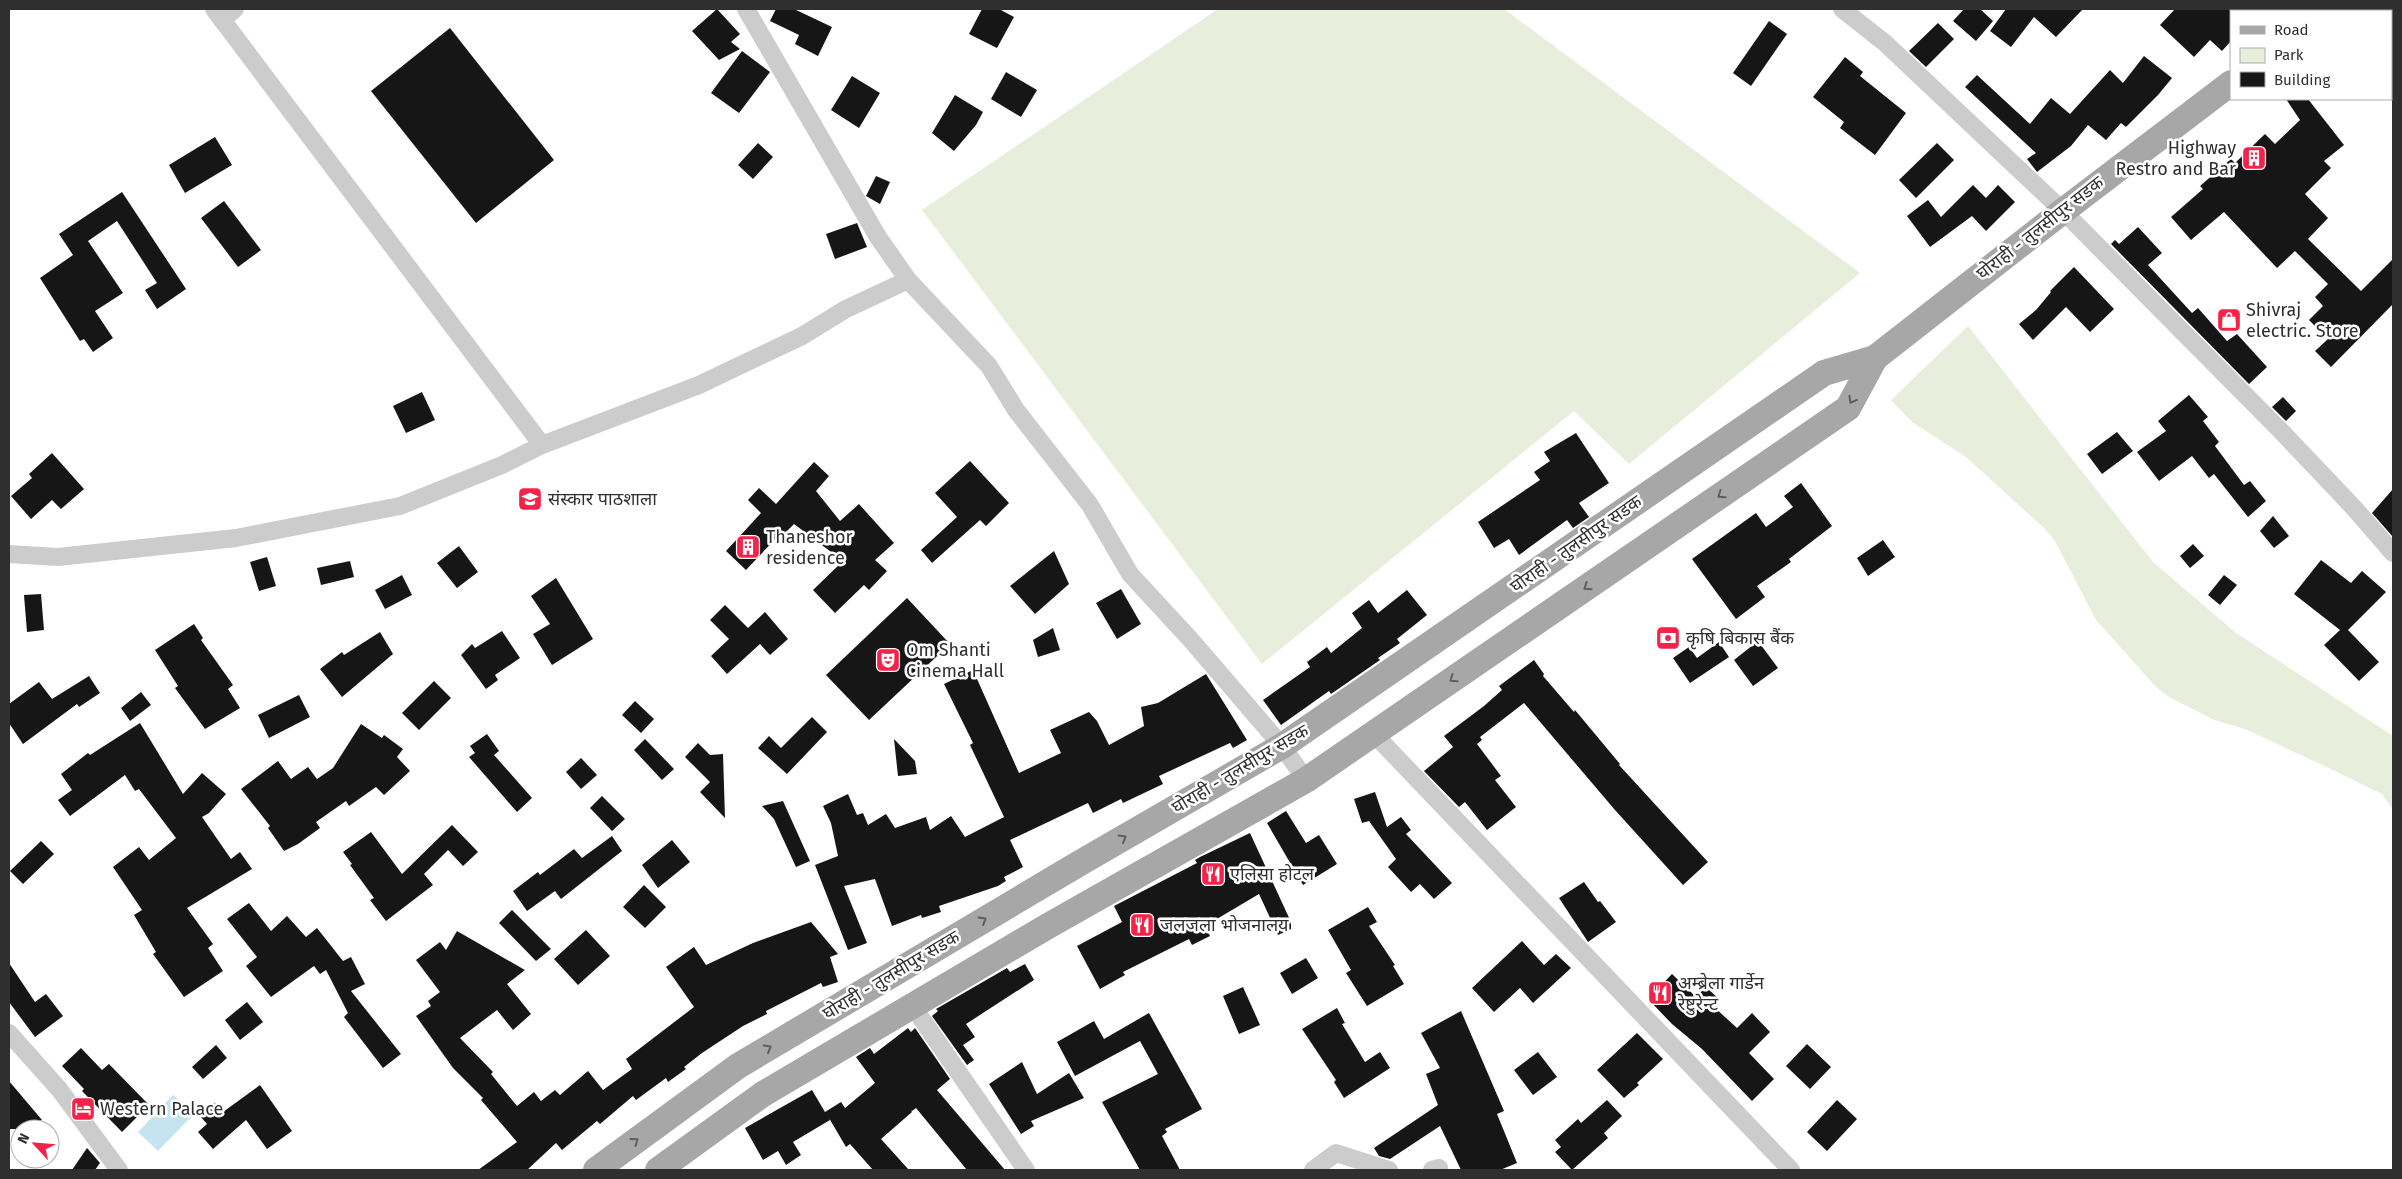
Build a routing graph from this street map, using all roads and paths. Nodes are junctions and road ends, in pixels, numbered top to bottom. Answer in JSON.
{"nodes":[{"id":1,"x":746,"y":9,"type":"edge"},
{"id":2,"x":1842,"y":9,"type":"edge"},
{"id":3,"x":224,"y":12,"type":"edge"},
{"id":4,"x":2230,"y":84,"type":"edge"},
{"id":5,"x":2063,"y":211,"type":"junction"},
{"id":6,"x":908,"y":280,"type":"junction"},
{"id":7,"x":1876,"y":358,"type":"junction"},
{"id":8,"x":542,"y":445,"type":"junction"},
{"id":9,"x":2393,"y":553,"type":"edge"},
{"id":10,"x":9,"y":554,"type":"edge"},
{"id":11,"x":1374,"y":734,"type":"junction"},
{"id":12,"x":1282,"y":746,"type":"junction"},
{"id":13,"x":1306,"y":780,"type":"junction"},
{"id":14,"x":912,"y":1005,"type":"junction"},
{"id":15,"x":9,"y":1033,"type":"edge"},
{"id":16,"x":599,"y":1169,"type":"edge"},
{"id":17,"x":119,"y":1170,"type":"edge"},
{"id":18,"x":658,"y":1170,"type":"edge"},
{"id":19,"x":1026,"y":1170,"type":"edge"},
{"id":20,"x":1313,"y":1170,"type":"edge"},
{"id":21,"x":1389,"y":1170,"type":"edge"},
{"id":22,"x":1791,"y":1170,"type":"edge"}],
"edges":[{"from":1,"to":6,"type":"street"},
{"from":2,"to":5,"type":"street"},
{"from":3,"to":8,"type":"street"},
{"from":4,"to":5,"type":"main road","name":"घोराही - तुलसीपुर सडक"},
{"from":5,"to":7,"type":"main road","name":"घोराही - तुलसीपुर सडक"},
{"from":5,"to":9,"type":"street"},
{"from":6,"to":8,"type":"street"},
{"from":6,"to":12,"type":"street"},
{"from":7,"to":11,"type":"main road","name":"घोराही - तुलसीपुर सडक","one_way":true},
{"from":7,"to":12,"type":"main road","name":"घोराही - तुलसीपुर सडक"},
{"from":8,"to":10,"type":"street"},
{"from":11,"to":13,"type":"main road","name":"घोराही - तुलसीपुर सडक"},
{"from":11,"to":22,"type":"street"},
{"from":12,"to":13,"type":"street"},
{"from":16,"to":12,"type":"main road","name":"घोराही - तुलसीपुर सडक","one_way":true},
{"from":13,"to":14,"type":"main road","name":"घोराही - तुलसीपुर सडक"},
{"from":14,"to":18,"type":"main road","name":"घोराही - तुलसीपुर सडक"},
{"from":14,"to":19,"type":"street"},
{"from":15,"to":17,"type":"street"},
{"from":20,"to":21,"type":"street"}]}
